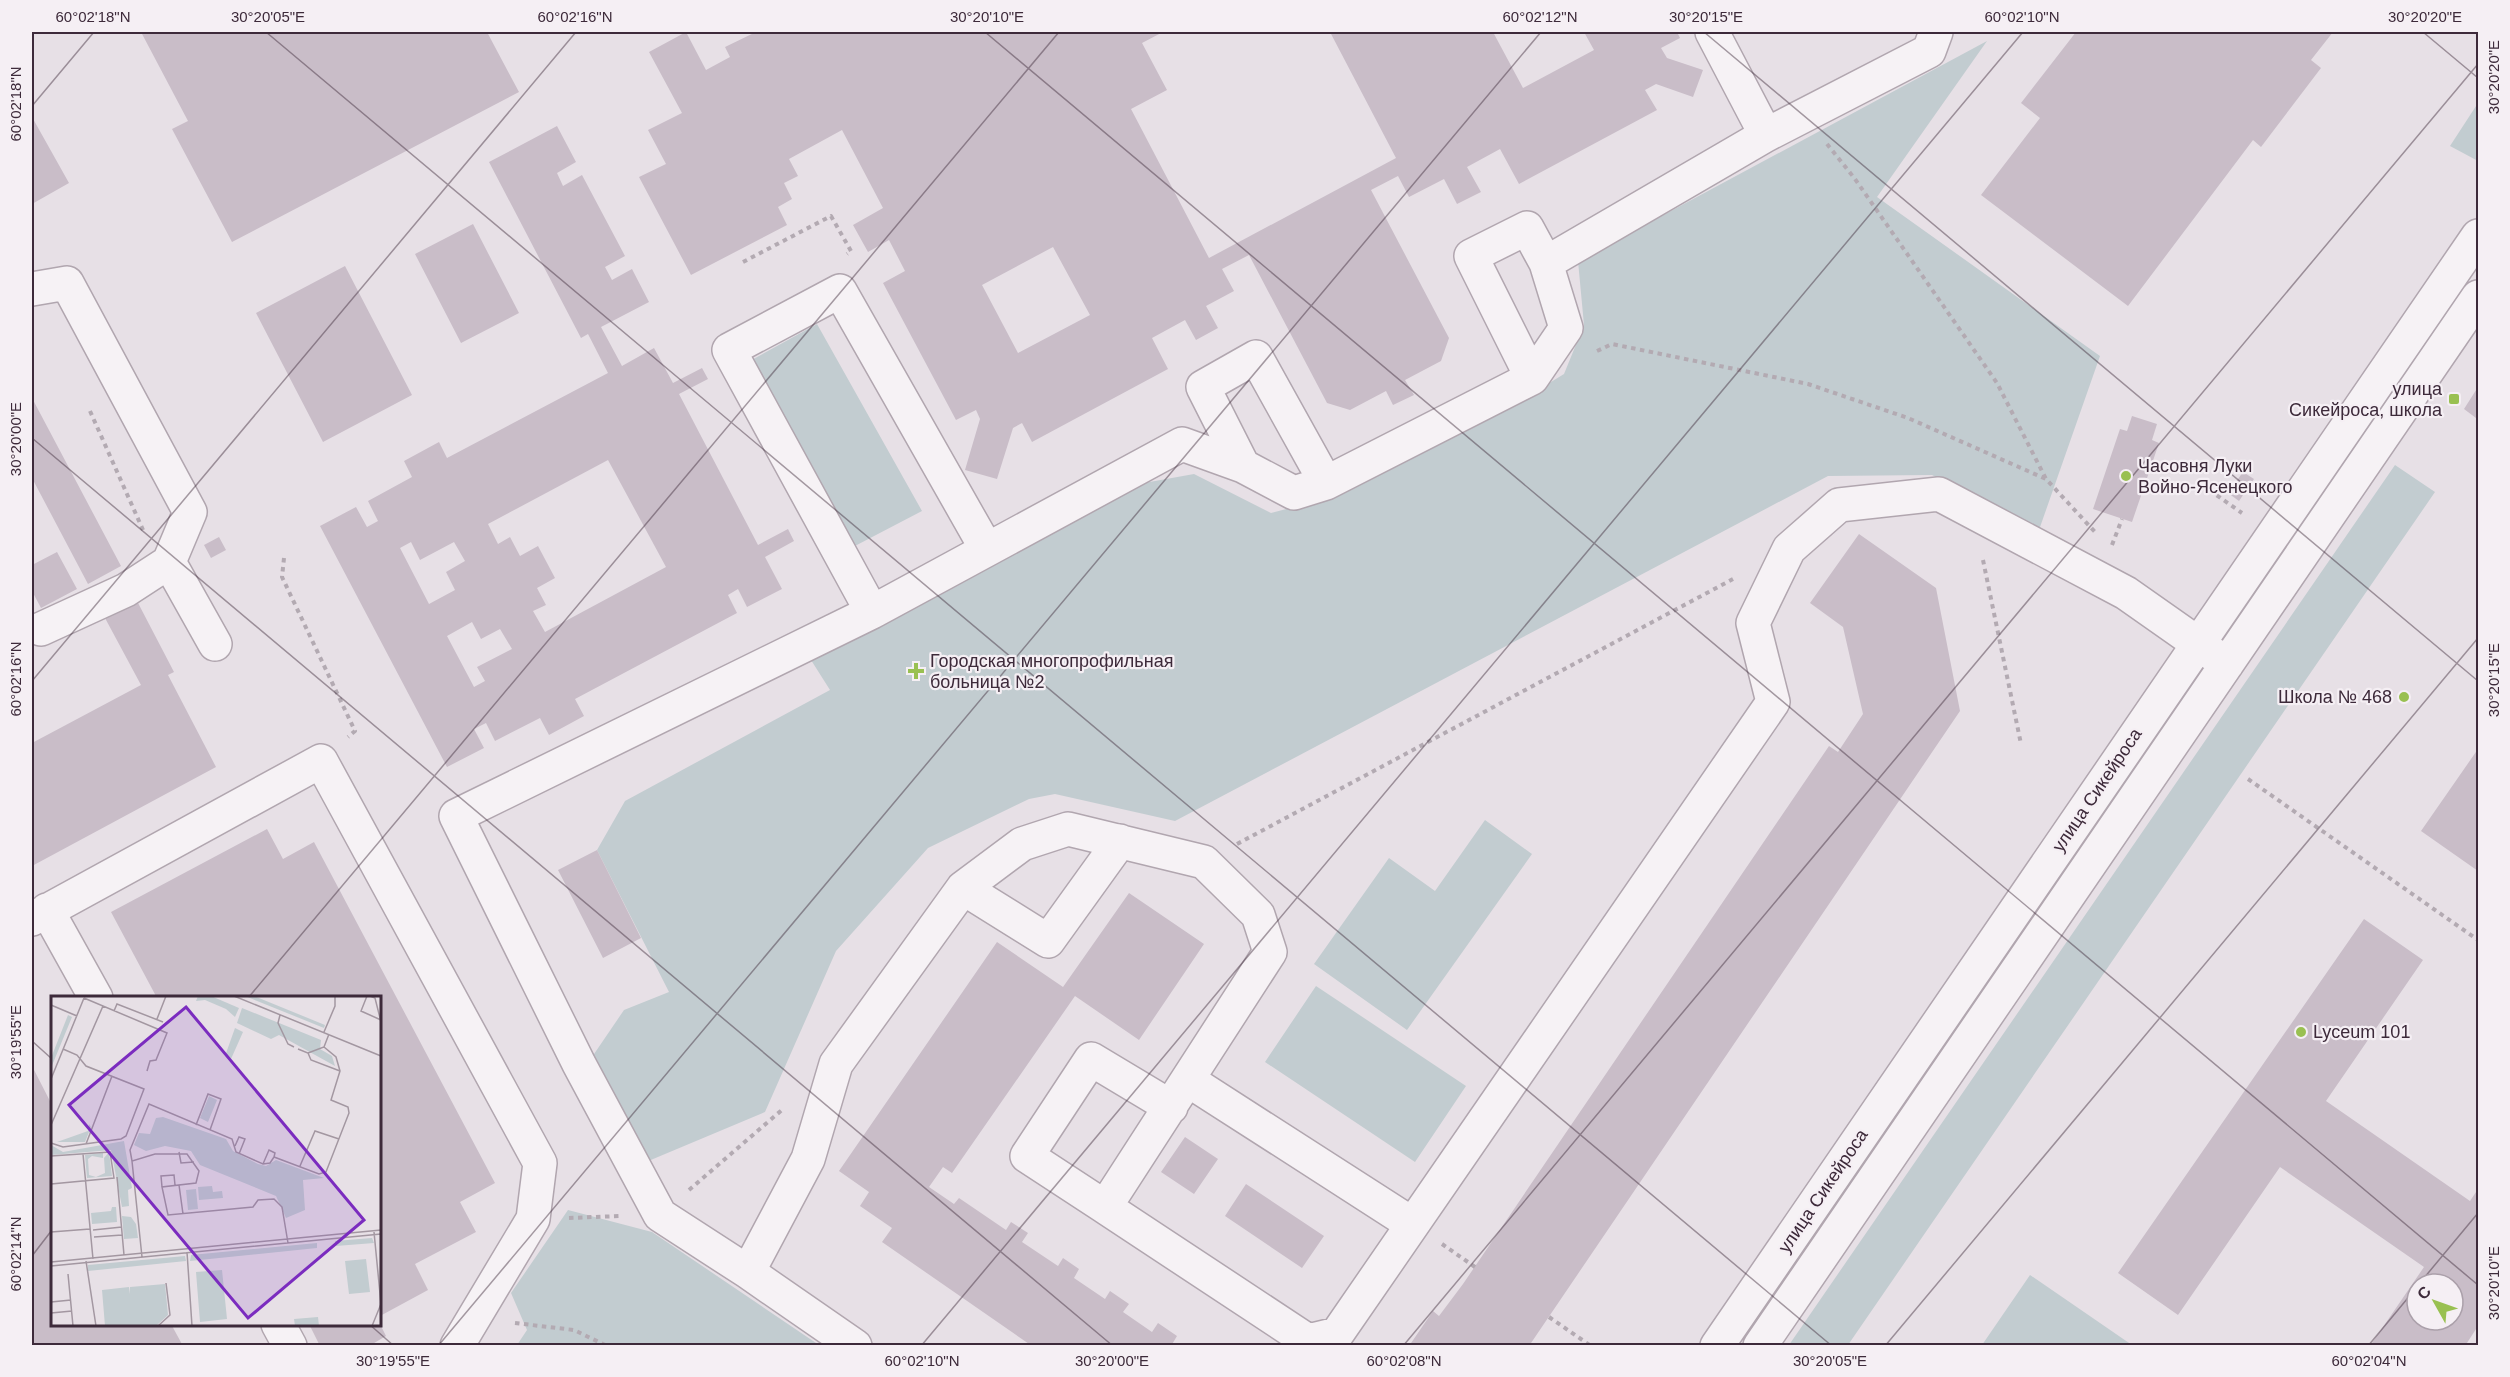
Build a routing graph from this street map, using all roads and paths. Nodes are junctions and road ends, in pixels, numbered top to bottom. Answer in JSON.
{"nodes":[{"id":1,"x":1712,"y":32,"type":"edge"},
{"id":2,"x":1936,"y":32,"type":"edge"},
{"id":3,"x":1803,"y":115,"type":"junction"},
{"id":4,"x":1766,"y":135,"type":"junction"},
{"id":5,"x":2478,"y":236,"type":"edge"},
{"id":6,"x":851,"y":251,"type":"dead end"},
{"id":7,"x":743,"y":262,"type":"dead end"},
{"id":8,"x":1546,"y":263,"type":"junction"},
{"id":9,"x":32,"y":289,"type":"edge"},
{"id":10,"x":2478,"y":297,"type":"edge"},
{"id":11,"x":1592,"y":353,"type":"dead end"},
{"id":12,"x":1532,"y":378,"type":"junction"},
{"id":13,"x":88,"y":406,"type":"dead end"},
{"id":14,"x":1244,"y":466,"type":"junction"},
{"id":15,"x":2046,"y":479,"type":"junction"},
{"id":16,"x":1326,"y":483,"type":"junction"},
{"id":17,"x":2202,"y":485,"type":"dead end"},
{"id":18,"x":1973,"y":513,"type":"junction"},
{"id":19,"x":2241,"y":514,"type":"dead end"},
{"id":20,"x":2122,"y":519,"type":"dead end"},
{"id":21,"x":986,"y":548,"type":"junction"},
{"id":22,"x":284,"y":558,"type":"dead end"},
{"id":23,"x":169,"y":562,"type":"junction"},
{"id":24,"x":1737,"y":576,"type":"dead end"},
{"id":25,"x":872,"y":612,"type":"junction"},
{"id":26,"x":41,"y":629,"type":"dead end"},
{"id":27,"x":2198,"y":643,"type":"junction"},
{"id":28,"x":215,"y":644,"type":"dead end"},
{"id":29,"x":2227,"y":663,"type":"junction"},
{"id":30,"x":2021,"y":744,"type":"dead end"},
{"id":31,"x":321,"y":761,"type":"junction"},
{"id":32,"x":2248,"y":778,"type":"dead end"},
{"id":33,"x":1120,"y":841,"type":"junction"},
{"id":34,"x":1204,"y":862,"type":"junction"},
{"id":35,"x":963,"y":888,"type":"junction"},
{"id":36,"x":39,"y":915,"type":"edge"},
{"id":37,"x":2478,"y":940,"type":"edge"},
{"id":38,"x":95,"y":996,"type":"edge"},
{"id":39,"x":1179,"y":1094,"type":"junction"},
{"id":40,"x":792,"y":1101,"type":"dead end"},
{"id":41,"x":1105,"y":1207,"type":"junction"},
{"id":42,"x":660,"y":1215,"type":"junction"},
{"id":43,"x":533,"y":1219,"type":"junction"},
{"id":44,"x":1412,"y":1224,"type":"junction"},
{"id":45,"x":748,"y":1272,"type":"junction"},
{"id":46,"x":1549,"y":1317,"type":"dead end"},
{"id":47,"x":473,"y":1318,"type":"junction"},
{"id":48,"x":279,"y":1326,"type":"edge"},
{"id":49,"x":1307,"y":1343,"type":"edge"},
{"id":50,"x":290,"y":1346,"type":"edge"},
{"id":51,"x":457,"y":1346,"type":"edge"},
{"id":52,"x":607,"y":1346,"type":"edge"},
{"id":53,"x":855,"y":1346,"type":"edge"},
{"id":54,"x":1592,"y":1346,"type":"edge"},
{"id":55,"x":1717,"y":1346,"type":"edge"},
{"id":56,"x":1760,"y":1346,"type":"edge"}],
"edges":[{"from":1,"to":4,"type":"street"},
{"from":2,"to":3,"type":"street"},
{"from":3,"to":4,"type":"street"},
{"from":3,"to":15,"type":"path"},
{"from":4,"to":8,"type":"street"},
{"from":5,"to":27,"type":"street","name":"улица Сикейроса"},
{"from":6,"to":7,"type":"path"},
{"from":8,"to":12,"type":"street"},
{"from":8,"to":12,"type":"street"},
{"from":9,"to":23,"type":"street"},
{"from":10,"to":29,"type":"street","name":"улица Сикейроса"},
{"from":11,"to":15,"type":"path"},
{"from":12,"to":16,"type":"street"},
{"from":13,"to":23,"type":"path"},
{"from":14,"to":16,"type":"street"},
{"from":14,"to":16,"type":"street"},
{"from":14,"to":21,"type":"street"},
{"from":15,"to":20,"type":"path"},
{"from":17,"to":19,"type":"path"},
{"from":18,"to":27,"type":"street"},
{"from":18,"to":30,"type":"path"},
{"from":18,"to":44,"type":"street"},
{"from":21,"to":25,"type":"street"},
{"from":21,"to":25,"type":"street"},
{"from":22,"to":31,"type":"path"},
{"from":23,"to":26,"type":"street"},
{"from":23,"to":28,"type":"street"},
{"from":24,"to":34,"type":"path"},
{"from":25,"to":42,"type":"street"},
{"from":27,"to":29,"type":"street"},
{"from":27,"to":55,"type":"street","name":"улица Сикейроса"},
{"from":29,"to":56,"type":"street","name":"улица Сикейроса"},
{"from":31,"to":36,"type":"street"},
{"from":31,"to":43,"type":"street"},
{"from":32,"to":37,"type":"path"},
{"from":33,"to":34,"type":"street"},
{"from":33,"to":35,"type":"street"},
{"from":33,"to":35,"type":"street"},
{"from":34,"to":39,"type":"street"},
{"from":35,"to":45,"type":"street"},
{"from":36,"to":38,"type":"street"},
{"from":39,"to":41,"type":"street"},
{"from":39,"to":41,"type":"street"},
{"from":39,"to":44,"type":"street"},
{"from":40,"to":42,"type":"path"},
{"from":41,"to":49,"type":"street"},
{"from":42,"to":43,"type":"path"},
{"from":42,"to":45,"type":"street"},
{"from":43,"to":47,"type":"street"},
{"from":44,"to":49,"type":"street"},
{"from":45,"to":53,"type":"street"},
{"from":46,"to":54,"type":"path"},
{"from":47,"to":51,"type":"street"},
{"from":47,"to":52,"type":"path"},
{"from":48,"to":50,"type":"street"}]}
